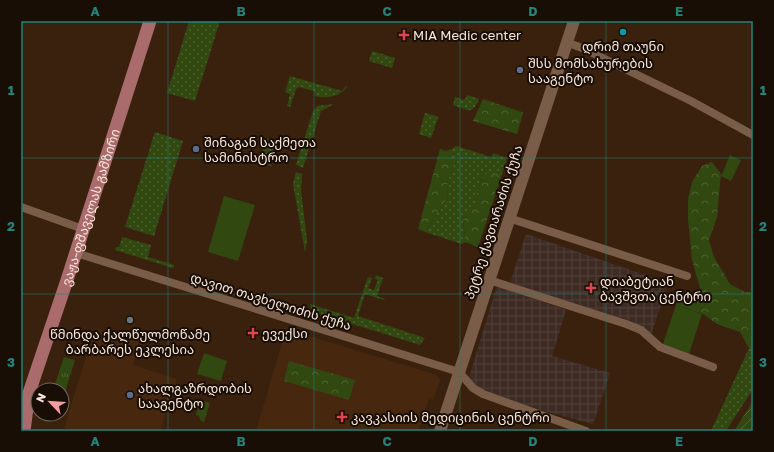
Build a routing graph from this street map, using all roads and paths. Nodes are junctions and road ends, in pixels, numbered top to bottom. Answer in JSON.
{"nodes":[{"id":1,"x":150,"y":21,"type":"edge"},
{"id":2,"x":574,"y":21,"type":"edge"},
{"id":3,"x":566,"y":42,"type":"junction"},
{"id":4,"x":753,"y":135,"type":"edge"},
{"id":5,"x":21,"y":207,"type":"edge"},
{"id":6,"x":509,"y":218,"type":"junction"},
{"id":7,"x":84,"y":229,"type":"junction"},
{"id":8,"x":76,"y":253,"type":"junction"},
{"id":9,"x":686,"y":276,"type":"dead end"},
{"id":10,"x":489,"y":280,"type":"junction"},
{"id":11,"x":713,"y":367,"type":"dead end"},
{"id":12,"x":459,"y":372,"type":"junction"},
{"id":13,"x":29,"y":393,"type":"junction"},
{"id":14,"x":21,"y":407,"type":"edge"},
{"id":15,"x":24,"y":431,"type":"edge"},
{"id":16,"x":440,"y":431,"type":"edge"},
{"id":17,"x":586,"y":431,"type":"edge"}],
"edges":[{"from":1,"to":7,"type":"main road","name":"ვაჟა-ფშაველას გამზირი"},
{"from":2,"to":3,"type":"main road","name":"პეტრე ქავთარაძის ქუჩა"},
{"from":3,"to":4,"type":"street"},
{"from":3,"to":6,"type":"main road","name":"პეტრე ქავთარაძის ქუჩა"},
{"from":5,"to":7,"type":"street"},
{"from":6,"to":9,"type":"street"},
{"from":6,"to":10,"type":"main road","name":"პეტრე ქავთარაძის ქუჩა"},
{"from":7,"to":8,"type":"main road","name":"ვაჟა-ფშაველას გამზირი"},
{"from":8,"to":12,"type":"street","name":"დავით თავხელიძის ქუჩა"},
{"from":8,"to":13,"type":"main road","name":"ვაჟა-ფშაველას გამზირი"},
{"from":10,"to":11,"type":"street"},
{"from":10,"to":12,"type":"main road","name":"პეტრე ქავთარაძის ქუჩა"},
{"from":12,"to":16,"type":"main road","name":"პეტრე ქავთარაძის ქუჩა"},
{"from":12,"to":17,"type":"street"},
{"from":13,"to":14,"type":"main road","name":"ვაჟა-ფშაველას გამზირი"},
{"from":13,"to":15,"type":"main road","name":"ვაჟა-ფშაველას გამზირი"}]}
